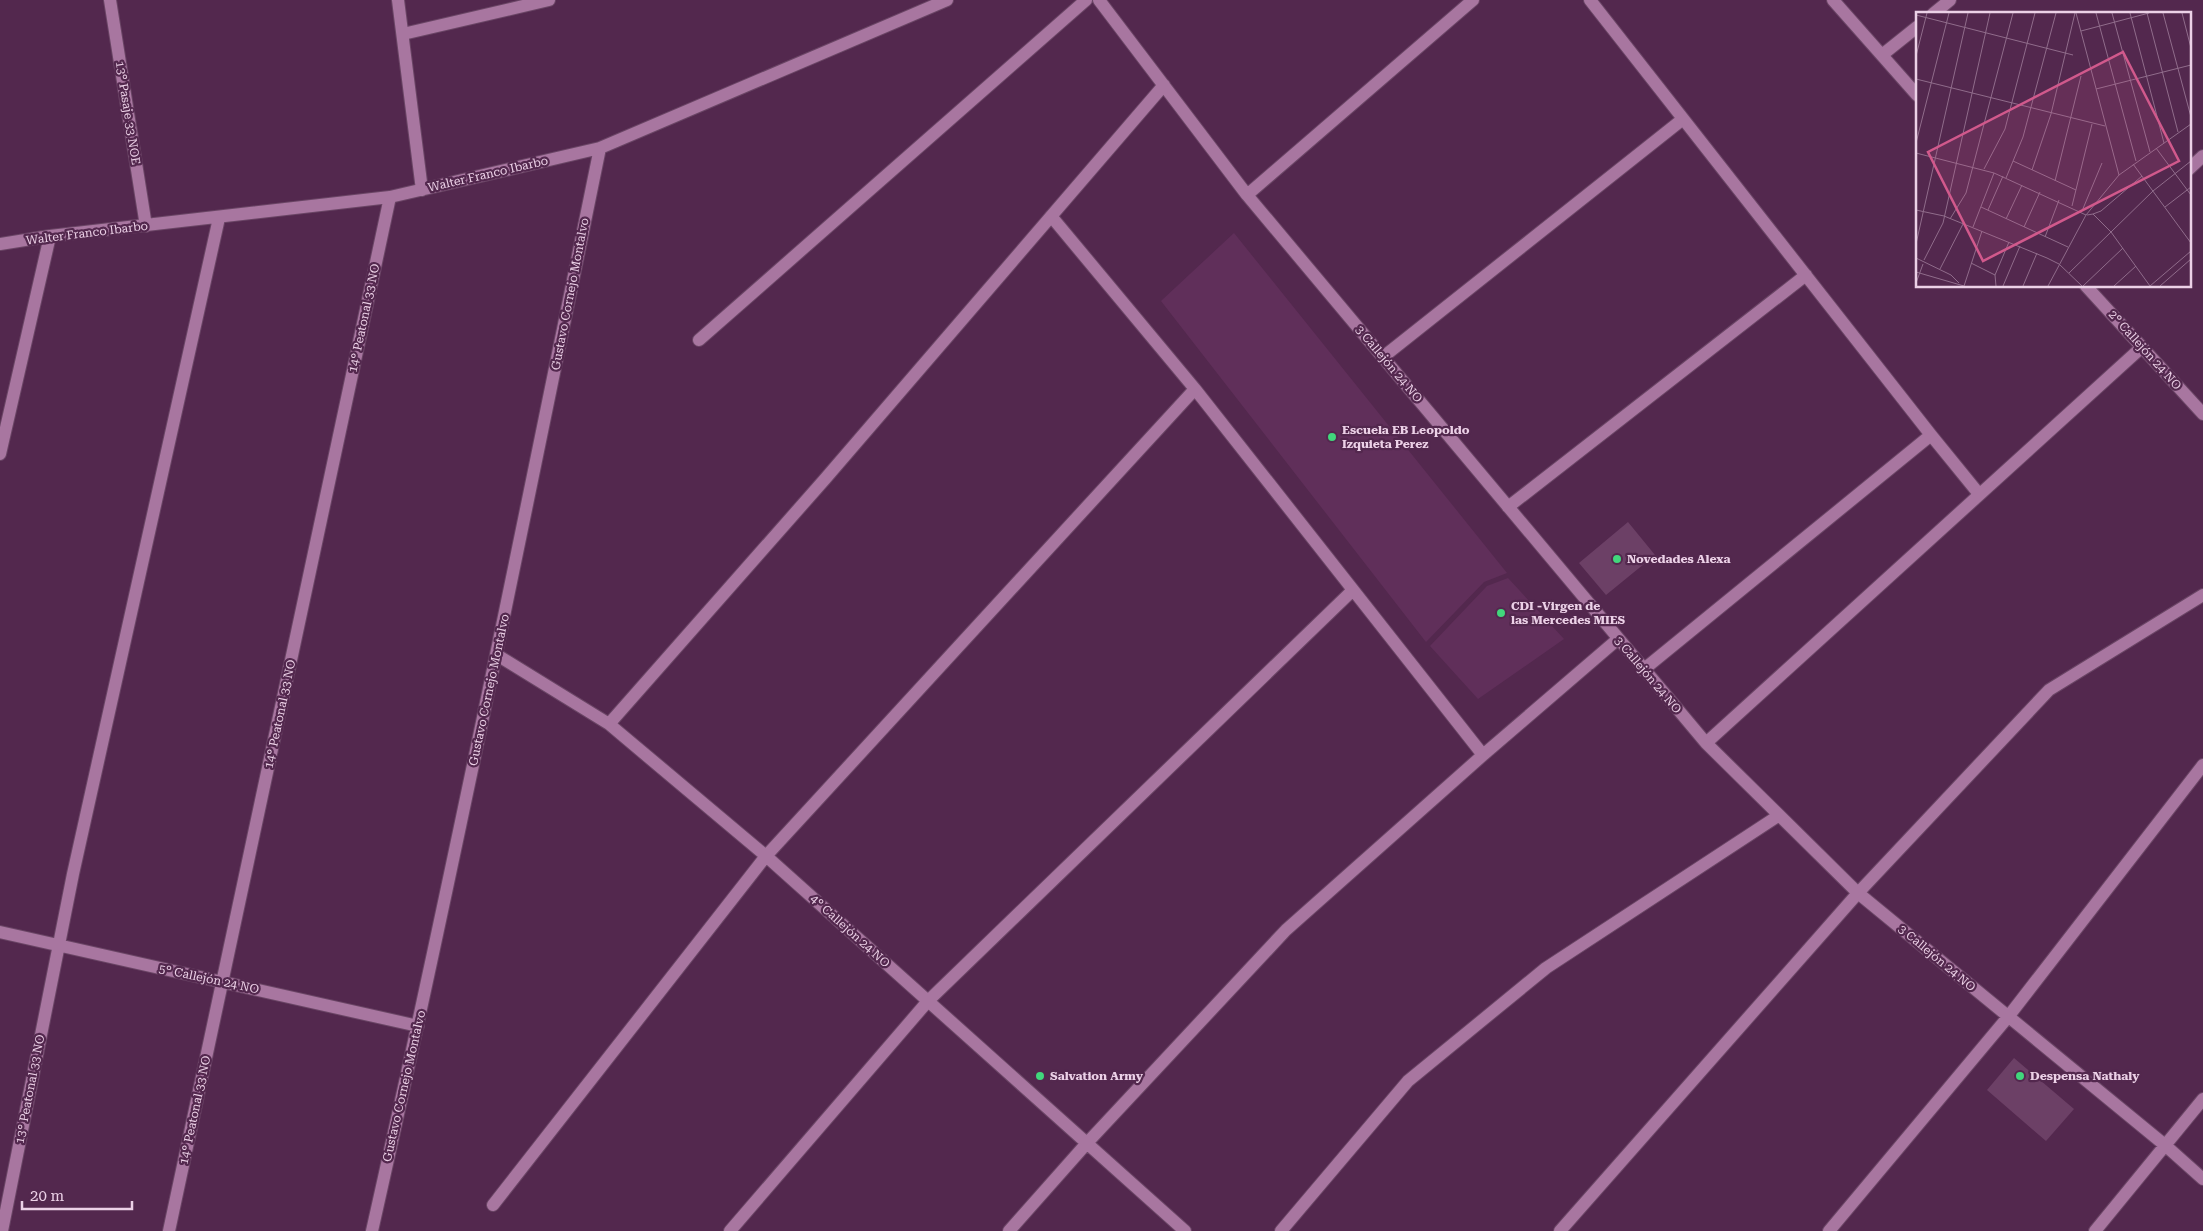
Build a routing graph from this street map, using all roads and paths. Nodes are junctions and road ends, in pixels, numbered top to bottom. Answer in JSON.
{"nodes":[{"id":1,"x":110,"y":0,"type":"edge"},
{"id":2,"x":398,"y":0,"type":"edge"},
{"id":3,"x":549,"y":0,"type":"edge"},
{"id":4,"x":947,"y":0,"type":"edge"},
{"id":5,"x":1086,"y":0,"type":"edge"},
{"id":6,"x":1099,"y":0,"type":"edge"},
{"id":7,"x":1473,"y":0,"type":"edge"},
{"id":8,"x":1590,"y":0,"type":"edge"},
{"id":9,"x":1833,"y":0,"type":"edge"},
{"id":10,"x":1950,"y":0,"type":"edge"},
{"id":11,"x":1935,"y":12,"type":"edge"},
{"id":12,"x":1916,"y":28,"type":"edge"},
{"id":13,"x":403,"y":34,"type":"junction"},
{"id":14,"x":1882,"y":56,"type":"junction"},
{"id":15,"x":1164,"y":85,"type":"junction"},
{"id":16,"x":1916,"y":94,"type":"edge"},
{"id":17,"x":1684,"y":119,"type":"junction"},
{"id":18,"x":600,"y":148,"type":"junction"},
{"id":19,"x":2203,"y":156,"type":"edge"},
{"id":20,"x":2190,"y":168,"type":"edge"},
{"id":21,"x":422,"y":190,"type":"junction"},
{"id":22,"x":1247,"y":195,"type":"junction"},
{"id":23,"x":390,"y":197,"type":"junction"},
{"id":24,"x":1051,"y":216,"type":"junction"},
{"id":25,"x":219,"y":218,"type":"junction"},
{"id":26,"x":146,"y":226,"type":"junction"},
{"id":27,"x":50,"y":236,"type":"junction"},
{"id":28,"x":0,"y":244,"type":"edge"},
{"id":29,"x":1806,"y":275,"type":"junction"},
{"id":30,"x":2088,"y":288,"type":"edge"},
{"id":31,"x":699,"y":340,"type":"dead end"},
{"id":32,"x":2142,"y":347,"type":"junction"},
{"id":33,"x":1383,"y":357,"type":"junction"},
{"id":34,"x":1195,"y":388,"type":"junction"},
{"id":35,"x":2203,"y":414,"type":"edge"},
{"id":36,"x":1931,"y":436,"type":"junction"},
{"id":37,"x":0,"y":454,"type":"edge"},
{"id":38,"x":1979,"y":494,"type":"junction"},
{"id":39,"x":1508,"y":507,"type":"junction"},
{"id":40,"x":1353,"y":590,"type":"junction"},
{"id":41,"x":2203,"y":595,"type":"edge"},
{"id":42,"x":1618,"y":639,"type":"junction"},
{"id":43,"x":497,"y":655,"type":"junction"},
{"id":44,"x":1643,"y":670,"type":"junction"},
{"id":45,"x":609,"y":724,"type":"junction"},
{"id":46,"x":1706,"y":743,"type":"junction"},
{"id":47,"x":1483,"y":755,"type":"junction"},
{"id":48,"x":2203,"y":765,"type":"edge"},
{"id":49,"x":1778,"y":816,"type":"junction"},
{"id":50,"x":766,"y":856,"type":"junction"},
{"id":51,"x":1858,"y":893,"type":"junction"},
{"id":52,"x":0,"y":932,"type":"edge"},
{"id":53,"x":58,"y":947,"type":"junction"},
{"id":54,"x":223,"y":981,"type":"junction"},
{"id":55,"x":928,"y":1001,"type":"junction"},
{"id":56,"x":2008,"y":1017,"type":"junction"},
{"id":57,"x":418,"y":1026,"type":"junction"},
{"id":58,"x":2203,"y":1099,"type":"edge"},
{"id":59,"x":1087,"y":1143,"type":"junction"},
{"id":60,"x":2166,"y":1146,"type":"junction"},
{"id":61,"x":2203,"y":1179,"type":"edge"},
{"id":62,"x":493,"y":1205,"type":"dead end"},
{"id":63,"x":2,"y":1231,"type":"edge"},
{"id":64,"x":169,"y":1231,"type":"edge"},
{"id":65,"x":372,"y":1231,"type":"edge"},
{"id":66,"x":730,"y":1231,"type":"edge"},
{"id":67,"x":1009,"y":1231,"type":"edge"},
{"id":68,"x":1185,"y":1231,"type":"edge"},
{"id":69,"x":1281,"y":1231,"type":"edge"},
{"id":70,"x":1560,"y":1231,"type":"edge"},
{"id":71,"x":1829,"y":1231,"type":"edge"},
{"id":72,"x":2095,"y":1231,"type":"edge"}],
"edges":[{"from":1,"to":26,"type":"street","name":"13° Pasaje 33 NOE"},
{"from":2,"to":13,"type":"street"},
{"from":3,"to":13,"type":"street"},
{"from":4,"to":18,"type":"street","name":"Walter Franco Ibarbo"},
{"from":5,"to":31,"type":"street"},
{"from":6,"to":15,"type":"street","name":"3 Callejón 24 NO"},
{"from":7,"to":22,"type":"street"},
{"from":8,"to":17,"type":"street"},
{"from":9,"to":14,"type":"street"},
{"from":10,"to":11,"type":"street"},
{"from":12,"to":14,"type":"street"},
{"from":13,"to":21,"type":"street"},
{"from":14,"to":16,"type":"street"},
{"from":15,"to":22,"type":"street","name":"3 Callejón 24 NO"},
{"from":15,"to":24,"type":"street"},
{"from":17,"to":29,"type":"street"},
{"from":17,"to":33,"type":"street"},
{"from":18,"to":21,"type":"street","name":"Walter Franco Ibarbo"},
{"from":18,"to":43,"type":"street","name":"Gustavo Cornejo Montalvo"},
{"from":19,"to":20,"type":"street"},
{"from":21,"to":23,"type":"street","name":"Walter Franco Ibarbo"},
{"from":22,"to":33,"type":"street","name":"3 Callejón 24 NO"},
{"from":23,"to":25,"type":"street","name":"Walter Franco Ibarbo"},
{"from":23,"to":54,"type":"street","name":"14° Peatonal 33 NO"},
{"from":24,"to":34,"type":"street"},
{"from":24,"to":45,"type":"street"},
{"from":25,"to":26,"type":"street","name":"Walter Franco Ibarbo"},
{"from":25,"to":53,"type":"street","name":"13° Peatonal 33 NO"},
{"from":26,"to":27,"type":"street","name":"Walter Franco Ibarbo"},
{"from":27,"to":28,"type":"street","name":"Walter Franco Ibarbo"},
{"from":27,"to":37,"type":"street"},
{"from":29,"to":36,"type":"street"},
{"from":29,"to":39,"type":"street"},
{"from":30,"to":32,"type":"street","name":"2° Callejón 24 NO"},
{"from":32,"to":35,"type":"street","name":"2° Callejón 24 NO"},
{"from":32,"to":38,"type":"street"},
{"from":33,"to":39,"type":"street","name":"3 Callejón 24 NO"},
{"from":34,"to":40,"type":"street"},
{"from":34,"to":50,"type":"street"},
{"from":36,"to":38,"type":"street"},
{"from":36,"to":44,"type":"street"},
{"from":38,"to":46,"type":"street"},
{"from":39,"to":42,"type":"street","name":"3 Callejón 24 NO"},
{"from":40,"to":47,"type":"street"},
{"from":40,"to":55,"type":"street"},
{"from":41,"to":51,"type":"street"},
{"from":42,"to":44,"type":"street","name":"3 Callejón 24 NO"},
{"from":42,"to":47,"type":"street"},
{"from":43,"to":45,"type":"street","name":"4° Callejón 24 NO"},
{"from":43,"to":57,"type":"street","name":"Gustavo Cornejo Montalvo"},
{"from":44,"to":46,"type":"street","name":"3 Callejón 24 NO"},
{"from":45,"to":50,"type":"street","name":"4° Callejón 24 NO"},
{"from":46,"to":49,"type":"street","name":"3 Callejón 24 NO"},
{"from":47,"to":59,"type":"street"},
{"from":48,"to":56,"type":"street"},
{"from":49,"to":51,"type":"street","name":"3 Callejón 24 NO"},
{"from":49,"to":69,"type":"street"},
{"from":50,"to":55,"type":"street","name":"4° Callejón 24 NO"},
{"from":50,"to":62,"type":"street"},
{"from":51,"to":56,"type":"street","name":"3 Callejón 24 NO"},
{"from":51,"to":70,"type":"street"},
{"from":52,"to":53,"type":"street","name":"5° Callejón 24 NO"},
{"from":53,"to":54,"type":"street","name":"5° Callejón 24 NO"},
{"from":53,"to":63,"type":"street","name":"13° Peatonal 33 NO"},
{"from":54,"to":57,"type":"street","name":"5° Callejón 24 NO"},
{"from":54,"to":64,"type":"street","name":"14° Peatonal 33 NO"},
{"from":55,"to":59,"type":"street","name":"4° Callejón 24 NO"},
{"from":55,"to":66,"type":"street"},
{"from":56,"to":60,"type":"street","name":"3 Callejón 24 NO"},
{"from":56,"to":71,"type":"street"},
{"from":57,"to":65,"type":"street","name":"Gustavo Cornejo Montalvo"},
{"from":58,"to":60,"type":"street"},
{"from":59,"to":67,"type":"street"},
{"from":59,"to":68,"type":"street","name":"4° Callejón 24 NO"},
{"from":60,"to":61,"type":"street","name":"3 Callejón 24 NO"},
{"from":60,"to":72,"type":"street"}]}
